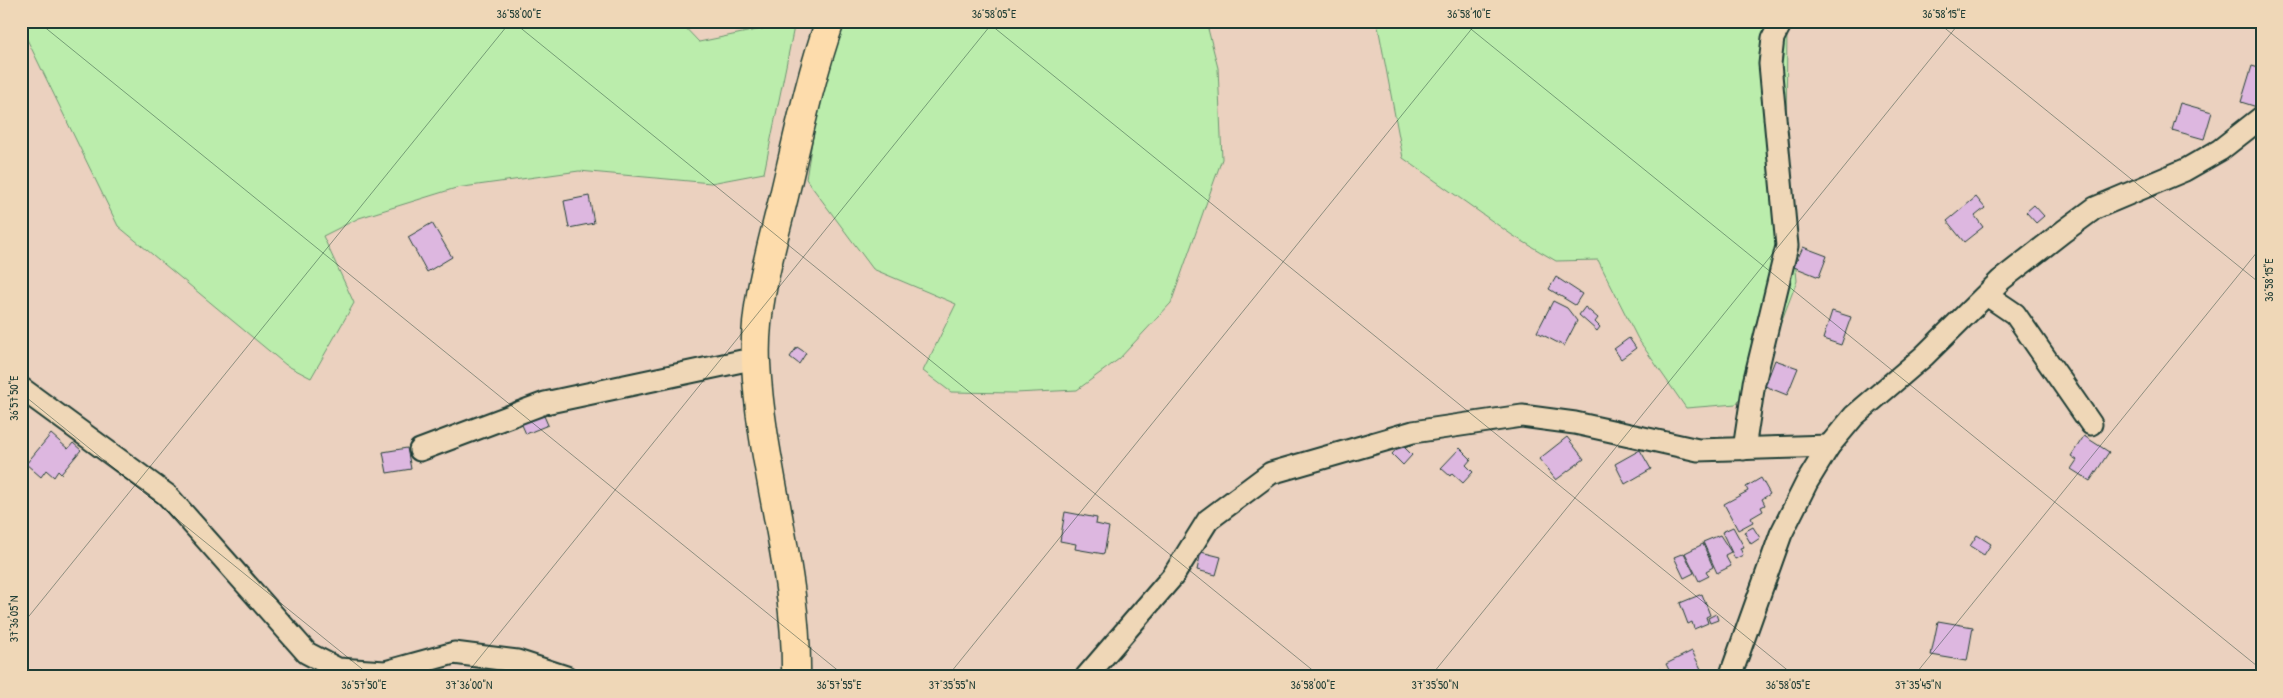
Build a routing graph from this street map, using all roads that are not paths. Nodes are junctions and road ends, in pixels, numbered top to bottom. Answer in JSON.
{"nodes":[{"id":1,"x":815,"y":21,"type":"edge"},
{"id":2,"x":830,"y":21,"type":"edge"},
{"id":3,"x":1782,"y":21,"type":"edge"},
{"id":4,"x":2262,"y":117,"type":"edge"},
{"id":5,"x":780,"y":188,"type":"junction"},
{"id":6,"x":1986,"y":294,"type":"junction"},
{"id":7,"x":742,"y":361,"type":"junction"},
{"id":8,"x":21,"y":388,"type":"edge"},
{"id":9,"x":2091,"y":424,"type":"dead end"},
{"id":10,"x":1829,"y":446,"type":"junction"},
{"id":11,"x":1744,"y":448,"type":"junction"},
{"id":12,"x":420,"y":450,"type":"dead end"},
{"id":13,"x":566,"y":677,"type":"edge"},
{"id":14,"x":783,"y":677,"type":"edge"},
{"id":15,"x":796,"y":677,"type":"edge"},
{"id":16,"x":1086,"y":677,"type":"edge"},
{"id":17,"x":1730,"y":677,"type":"edge"}],
"edges":[{"from":1,"to":5,"type":"main road"},
{"from":2,"to":5,"type":"main road"},
{"from":3,"to":11,"type":"street"},
{"from":4,"to":6,"type":"street"},
{"from":5,"to":7,"type":"main road"},
{"from":5,"to":15,"type":"main road"},
{"from":6,"to":9,"type":"street"},
{"from":6,"to":10,"type":"street"},
{"from":7,"to":12,"type":"street"},
{"from":7,"to":14,"type":"main road"},
{"from":8,"to":13,"type":"street"},
{"from":10,"to":11,"type":"street"},
{"from":10,"to":17,"type":"street"},
{"from":11,"to":16,"type":"street"}]}
